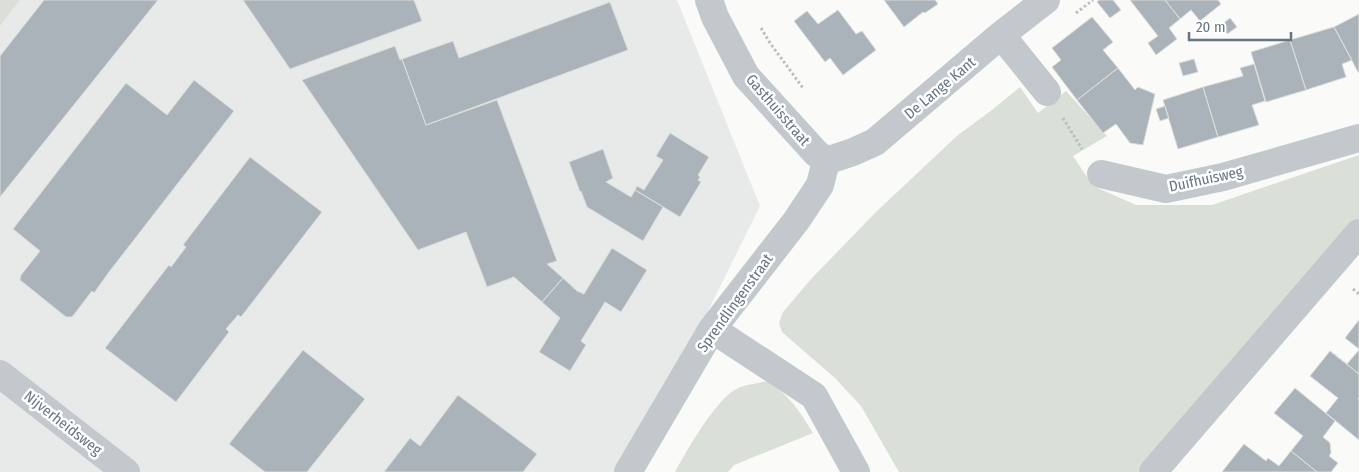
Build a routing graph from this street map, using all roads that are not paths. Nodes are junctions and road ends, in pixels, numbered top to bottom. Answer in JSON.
{"nodes":[{"id":1,"x":709,"y":0,"type":"edge"},
{"id":2,"x":1046,"y":0,"type":"edge"},
{"id":3,"x":1001,"y":35,"type":"junction"},
{"id":4,"x":1047,"y":92,"type":"road end"},
{"id":5,"x":1359,"y":138,"type":"edge"},
{"id":6,"x":826,"y":161,"type":"junction"},
{"id":7,"x":1101,"y":174,"type":"road end"},
{"id":8,"x":1359,"y":233,"type":"edge"},
{"id":9,"x":712,"y":329,"type":"junction"},
{"id":10,"x":0,"y":374,"type":"edge"},
{"id":11,"x":126,"y":472,"type":"edge"},
{"id":12,"x":628,"y":472,"type":"edge"},
{"id":13,"x":856,"y":472,"type":"edge"},
{"id":14,"x":1153,"y":472,"type":"edge"}],
"edges":[{"from":1,"to":6,"type":"street","name":"Gasthuisstraat"},
{"from":2,"to":3,"type":"street","name":"De Lange Kant"},
{"from":3,"to":4,"type":"street"},
{"from":3,"to":6,"type":"street","name":"De Lange Kant"},
{"from":5,"to":7,"type":"street","name":"Duifhuisweg"},
{"from":6,"to":9,"type":"street","name":"Sprendlingenstraat"},
{"from":8,"to":14,"type":"street"},
{"from":9,"to":12,"type":"street","name":"Sprendlingenstraat"},
{"from":9,"to":13,"type":"street"},
{"from":10,"to":11,"type":"street","name":"Nijverheidsweg"}]}
